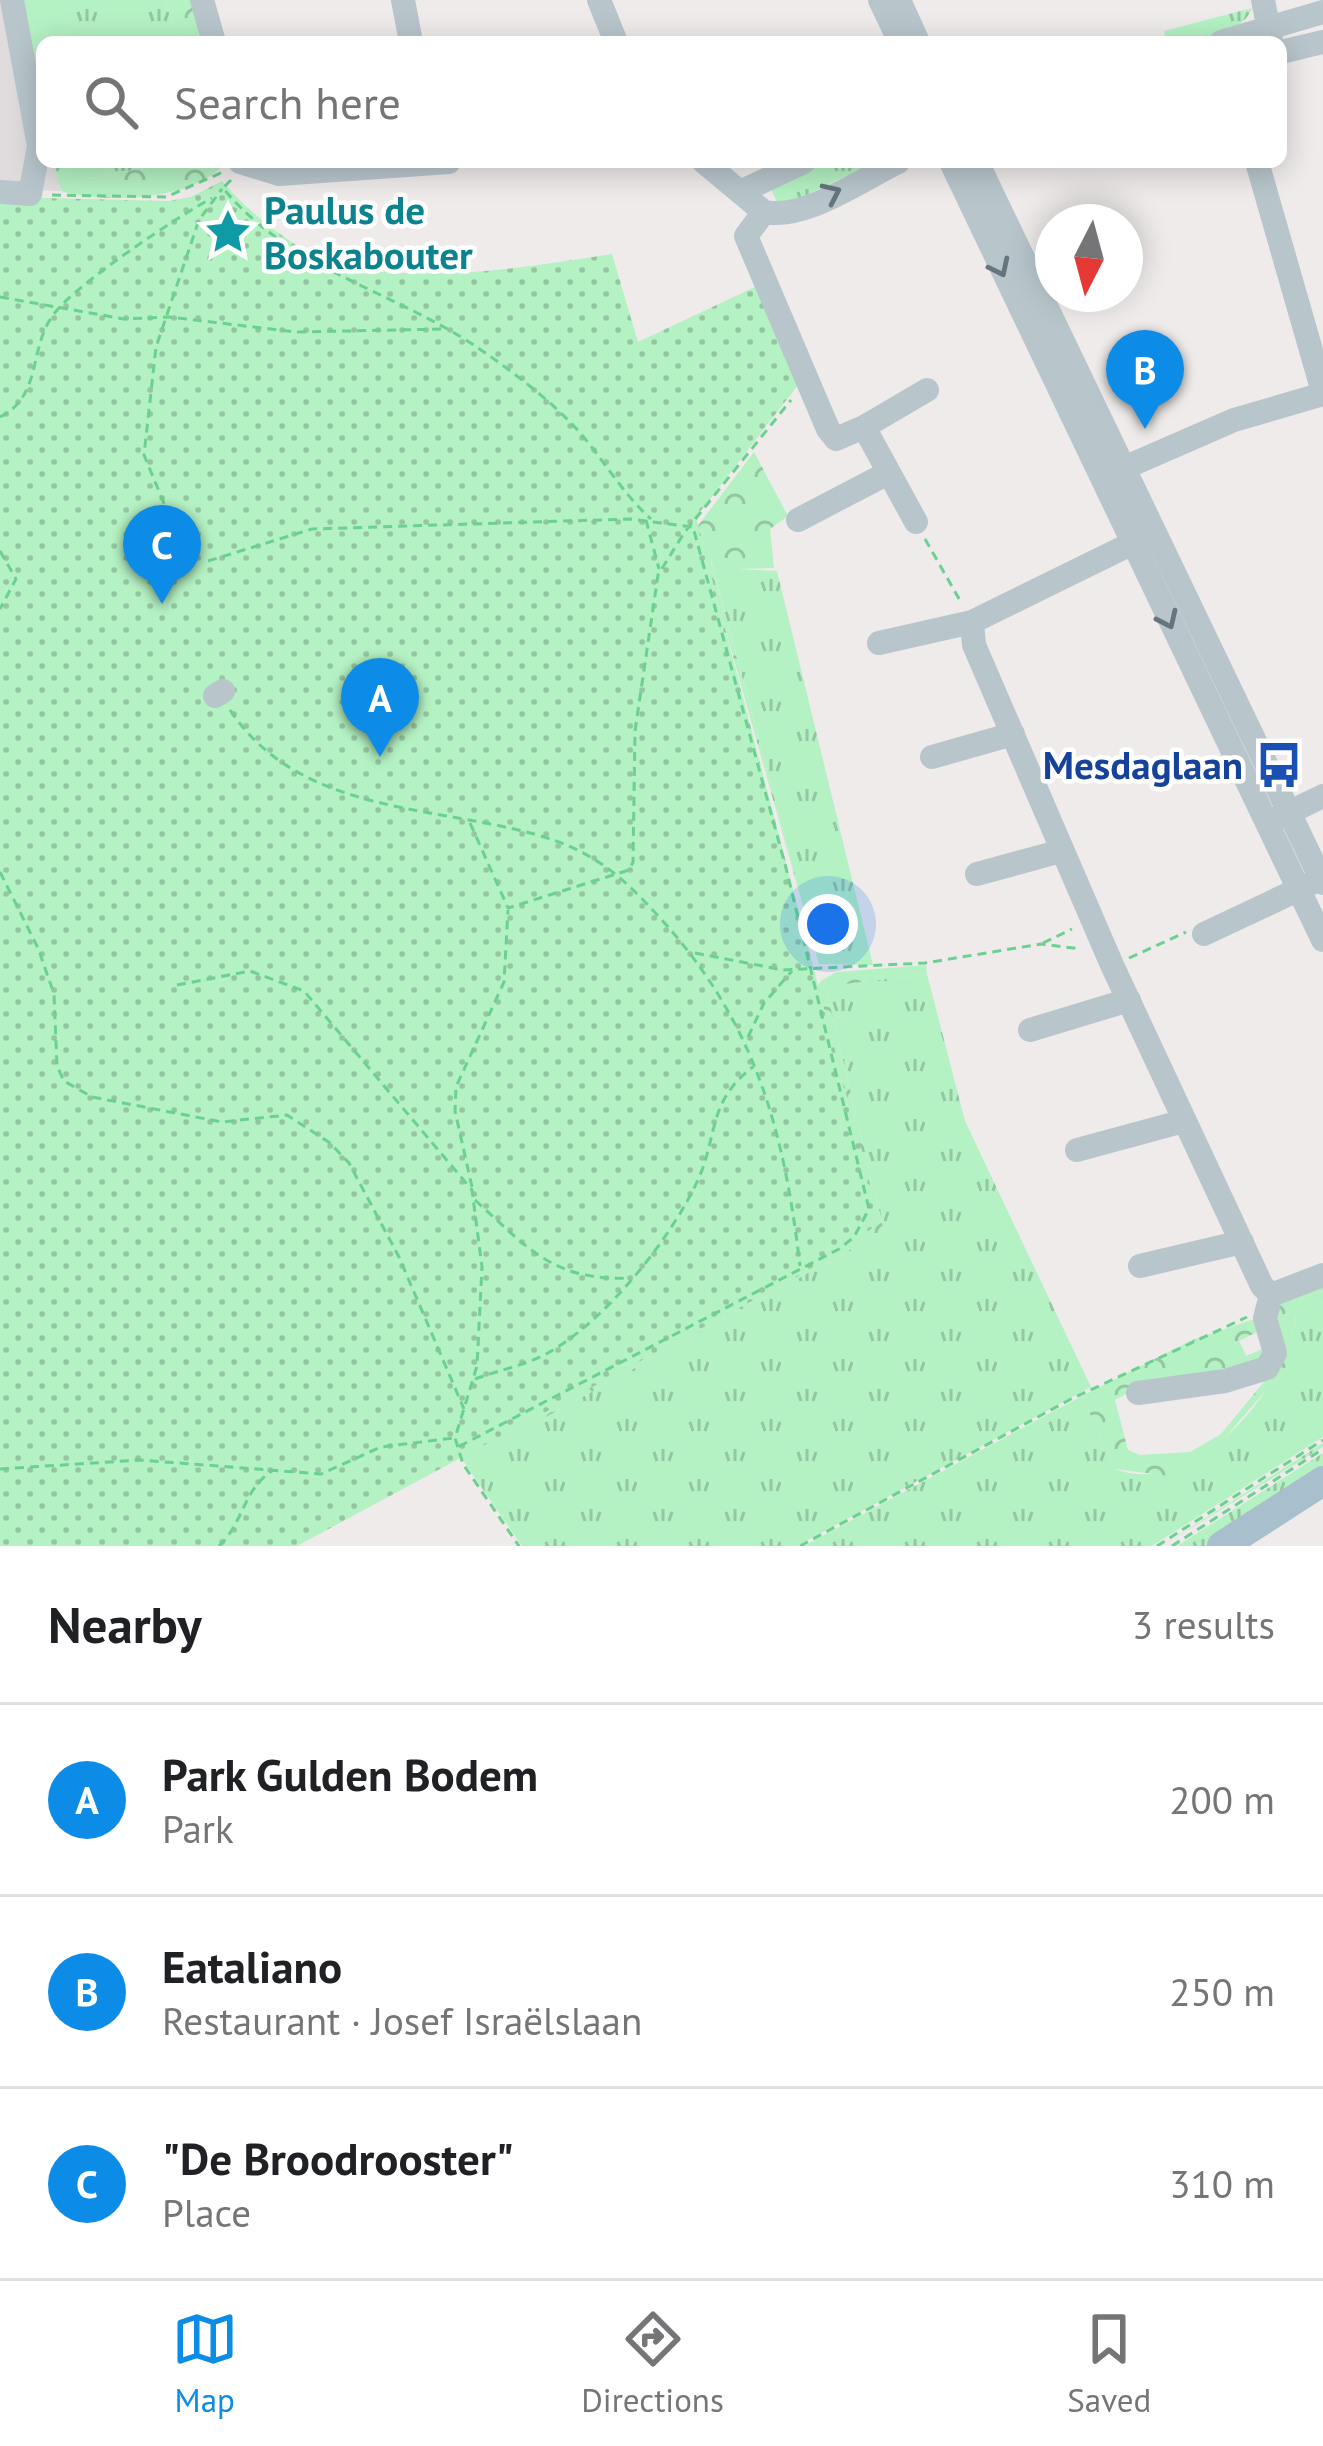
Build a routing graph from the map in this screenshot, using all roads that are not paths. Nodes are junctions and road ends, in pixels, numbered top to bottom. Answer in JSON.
{"nodes":[{"id":1,"x":13,"y":0,"type":"edge"},
{"id":2,"x":202,"y":0,"type":"edge"},
{"id":3,"x":403,"y":0,"type":"edge"},
{"id":4,"x":599,"y":0,"type":"edge"},
{"id":5,"x":880,"y":0,"type":"edge"},
{"id":6,"x":898,"y":0,"type":"edge"},
{"id":7,"x":1263,"y":0,"type":"edge"},
{"id":8,"x":1323,"y":12,"type":"edge"},
{"id":9,"x":1270,"y":34,"type":"edge"},
{"id":10,"x":212,"y":36,"type":"edge"},
{"id":11,"x":410,"y":36,"type":"edge"},
{"id":12,"x":614,"y":36,"type":"edge"},
{"id":13,"x":897,"y":36,"type":"edge"},
{"id":14,"x":915,"y":36,"type":"edge"},
{"id":15,"x":1323,"y":42,"type":"edge"},
{"id":16,"x":1287,"y":51,"type":"edge"},
{"id":17,"x":36,"y":124,"type":"edge"},
{"id":18,"x":36,"y":165,"type":"edge"},
{"id":19,"x":258,"y":168,"type":"edge"},
{"id":20,"x":365,"y":168,"type":"edge"},
{"id":21,"x":712,"y":168,"type":"edge"},
{"id":22,"x":791,"y":168,"type":"edge"},
{"id":23,"x":885,"y":168,"type":"edge"},
{"id":24,"x":954,"y":168,"type":"edge"},
{"id":25,"x":980,"y":168,"type":"edge"},
{"id":26,"x":1259,"y":168,"type":"edge"},
{"id":27,"x":742,"y":191,"type":"junction"},
{"id":28,"x":0,"y":192,"type":"edge"},
{"id":29,"x":764,"y":212,"type":"junction"},
{"id":30,"x":927,"y":390,"type":"dead end"},
{"id":31,"x":1323,"y":393,"type":"edge"},
{"id":32,"x":863,"y":428,"type":"junction"},
{"id":33,"x":1113,"y":472,"type":"junction"},
{"id":34,"x":888,"y":473,"type":"junction"},
{"id":35,"x":797,"y":520,"type":"dead end"},
{"id":36,"x":916,"y":522,"type":"road end"},
{"id":37,"x":1144,"y":538,"type":"junction"},
{"id":38,"x":972,"y":622,"type":"junction"},
{"id":39,"x":879,"y":643,"type":"dead end"},
{"id":40,"x":1012,"y":734,"type":"junction"},
{"id":41,"x":932,"y":757,"type":"dead end"},
{"id":42,"x":1323,"y":796,"type":"edge"},
{"id":43,"x":1277,"y":818,"type":"junction"},
{"id":44,"x":1061,"y":851,"type":"junction"},
{"id":45,"x":1307,"y":855,"type":"edge"},
{"id":46,"x":977,"y":874,"type":"dead end"},
{"id":47,"x":1315,"y":884,"type":"edge"},
{"id":48,"x":1204,"y":934,"type":"road end"},
{"id":49,"x":1323,"y":940,"type":"edge"},
{"id":50,"x":1129,"y":1000,"type":"junction"},
{"id":51,"x":1030,"y":1030,"type":"dead end"},
{"id":52,"x":1184,"y":1120,"type":"junction"},
{"id":53,"x":1077,"y":1150,"type":"dead end"},
{"id":54,"x":1242,"y":1242,"type":"junction"},
{"id":55,"x":1141,"y":1266,"type":"dead end"},
{"id":56,"x":1323,"y":1275,"type":"edge"},
{"id":57,"x":1269,"y":1303,"type":"junction"},
{"id":58,"x":1138,"y":1394,"type":"dead end"},
{"id":59,"x":1323,"y":1481,"type":"edge"},
{"id":60,"x":1222,"y":1546,"type":"edge"}],
"edges":[{"from":1,"to":17,"type":"street"},
{"from":2,"to":10,"type":"street"},
{"from":3,"to":11,"type":"street"},
{"from":4,"to":12,"type":"street"},
{"from":5,"to":13,"type":"street"},
{"from":6,"to":14,"type":"street"},
{"from":7,"to":9,"type":"street"},
{"from":8,"to":9,"type":"street"},
{"from":15,"to":16,"type":"street"},
{"from":18,"to":28,"type":"street"},
{"from":19,"to":20,"type":"street"},
{"from":21,"to":27,"type":"street"},
{"from":22,"to":27,"type":"street"},
{"from":29,"to":23,"type":"street","one_way":true},
{"from":24,"to":33,"type":"street","one_way":true},
{"from":25,"to":33,"type":"street"},
{"from":26,"to":31,"type":"street"},
{"from":27,"to":29,"type":"street"},
{"from":29,"to":32,"type":"street"},
{"from":30,"to":32,"type":"street"},
{"from":31,"to":33,"type":"street"},
{"from":32,"to":34,"type":"street"},
{"from":33,"to":37,"type":"street"},
{"from":34,"to":35,"type":"street"},
{"from":34,"to":36,"type":"street"},
{"from":37,"to":38,"type":"street"},
{"from":37,"to":43,"type":"street"},
{"from":38,"to":39,"type":"street"},
{"from":38,"to":40,"type":"street"},
{"from":40,"to":41,"type":"street"},
{"from":40,"to":44,"type":"street"},
{"from":42,"to":43,"type":"street"},
{"from":43,"to":45,"type":"street"},
{"from":44,"to":46,"type":"street"},
{"from":44,"to":50,"type":"street"},
{"from":45,"to":47,"type":"street"},
{"from":47,"to":48,"type":"street"},
{"from":47,"to":49,"type":"street"},
{"from":50,"to":51,"type":"street"},
{"from":50,"to":52,"type":"street"},
{"from":52,"to":53,"type":"street"},
{"from":52,"to":54,"type":"street"},
{"from":54,"to":55,"type":"street"},
{"from":54,"to":57,"type":"street"},
{"from":56,"to":57,"type":"street"},
{"from":57,"to":58,"type":"street"},
{"from":59,"to":60,"type":"main road"}]}
